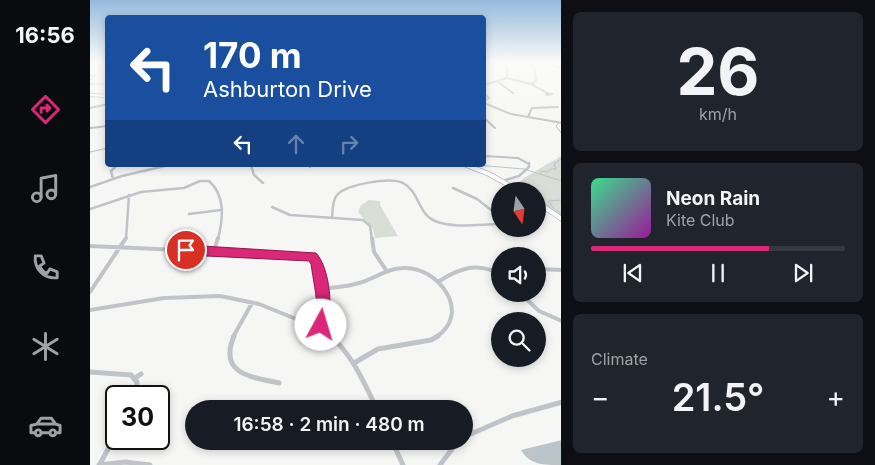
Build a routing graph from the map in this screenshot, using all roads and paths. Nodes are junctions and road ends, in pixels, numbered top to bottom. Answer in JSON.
{"nodes":[{"id":1,"x":503,"y":85,"type":"edge"},
{"id":2,"x":532,"y":85,"type":"edge"},
{"id":3,"x":513,"y":93,"type":"dead end"},
{"id":4,"x":547,"y":93,"type":"dead end"},
{"id":5,"x":90,"y":95,"type":"edge"},
{"id":6,"x":105,"y":96,"type":"edge"},
{"id":7,"x":486,"y":104,"type":"edge"},
{"id":8,"x":105,"y":105,"type":"edge"},
{"id":9,"x":558,"y":107,"type":"dead end"},
{"id":10,"x":90,"y":108,"type":"edge"},
{"id":11,"x":528,"y":117,"type":"junction"},
{"id":12,"x":486,"y":120,"type":"edge"},
{"id":13,"x":561,"y":123,"type":"edge"},
{"id":14,"x":105,"y":126,"type":"edge"},
{"id":15,"x":90,"y":128,"type":"edge"},
{"id":16,"x":495,"y":128,"type":"dead end"},
{"id":17,"x":486,"y":157,"type":"edge"},
{"id":18,"x":115,"y":167,"type":"edge"},
{"id":19,"x":161,"y":167,"type":"edge"},
{"id":20,"x":251,"y":167,"type":"edge"},
{"id":21,"x":470,"y":167,"type":"edge"},
{"id":22,"x":113,"y":179,"type":"junction"},
{"id":23,"x":502,"y":181,"type":"joint"},
{"id":24,"x":263,"y":183,"type":"dead end"},
{"id":25,"x":90,"y":187,"type":"edge"},
{"id":26,"x":453,"y":188,"type":"dead end"},
{"id":27,"x":128,"y":195,"type":"junction"},
{"id":28,"x":272,"y":207,"type":"dead end"},
{"id":29,"x":90,"y":209,"type":"edge"},
{"id":30,"x":221,"y":210,"type":"junction"},
{"id":31,"x":491,"y":210,"type":"edge"},
{"id":32,"x":548,"y":210,"type":"edge"},
{"id":33,"x":189,"y":214,"type":"dead end"},
{"id":34,"x":332,"y":217,"type":"junction"},
{"id":35,"x":561,"y":219,"type":"edge"},
{"id":36,"x":491,"y":224,"type":"edge"},
{"id":37,"x":90,"y":246,"type":"edge"},
{"id":38,"x":121,"y":248,"type":"junction"},
{"id":39,"x":214,"y":251,"type":"junction"},
{"id":40,"x":546,"y":269,"type":"edge"},
{"id":41,"x":386,"y":270,"type":"junction"},
{"id":42,"x":491,"y":270,"type":"edge"},
{"id":43,"x":561,"y":270,"type":"edge"},
{"id":44,"x":438,"y":282,"type":"junction"},
{"id":45,"x":322,"y":289,"type":"junction"},
{"id":46,"x":90,"y":292,"type":"edge"},
{"id":47,"x":252,"y":302,"type":"junction"},
{"id":48,"x":528,"y":302,"type":"edge"},
{"id":49,"x":90,"y":310,"type":"edge"},
{"id":50,"x":561,"y":321,"type":"edge"},
{"id":51,"x":320,"y":328,"type":"junction"},
{"id":52,"x":354,"y":363,"type":"junction"},
{"id":53,"x":90,"y":372,"type":"edge"},
{"id":54,"x":141,"y":374,"type":"dead end"},
{"id":55,"x":135,"y":378,"type":"junction"},
{"id":56,"x":280,"y":383,"type":"dead end"},
{"id":57,"x":137,"y":385,"type":"edge"},
{"id":58,"x":372,"y":400,"type":"edge"},
{"id":59,"x":561,"y":402,"type":"edge"},
{"id":60,"x":473,"y":433,"type":"edge"},
{"id":61,"x":107,"y":450,"type":"edge"},
{"id":62,"x":396,"y":450,"type":"edge"},
{"id":63,"x":451,"y":450,"type":"edge"},
{"id":64,"x":99,"y":465,"type":"edge"},
{"id":65,"x":150,"y":465,"type":"edge"},
{"id":66,"x":403,"y":465,"type":"edge"},
{"id":67,"x":440,"y":465,"type":"edge"}],
"edges":[{"from":1,"to":3,"type":"street"},
{"from":2,"to":4,"type":"street"},
{"from":5,"to":6,"type":"main road"},
{"from":7,"to":11,"type":"street"},
{"from":8,"to":10,"type":"street"},
{"from":9,"to":11,"type":"street"},
{"from":11,"to":13,"type":"street"},
{"from":12,"to":16,"type":"street"},
{"from":14,"to":15,"type":"street"},
{"from":17,"to":23,"type":"street"},
{"from":18,"to":22,"type":"street"},
{"from":19,"to":22,"type":"street"},
{"from":20,"to":24,"type":"street"},
{"from":21,"to":23,"type":"main road"},
{"from":22,"to":25,"type":"street"},
{"from":26,"to":31,"type":"street"},
{"from":27,"to":29,"type":"street"},
{"from":27,"to":30,"type":"street"},
{"from":27,"to":38,"type":"street"},
{"from":28,"to":34,"type":"street"},
{"from":30,"to":33,"type":"street"},
{"from":30,"to":39,"type":"street"},
{"from":32,"to":35,"type":"main road"},
{"from":34,"to":36,"type":"street"},
{"from":34,"to":41,"type":"street"},
{"from":37,"to":38,"type":"street"},
{"from":38,"to":39,"type":"street"},
{"from":38,"to":46,"type":"street"},
{"from":39,"to":45,"type":"street"},
{"from":40,"to":43,"type":"street"},
{"from":41,"to":44,"type":"street"},
{"from":41,"to":45,"type":"street"},
{"from":42,"to":44,"type":"street"},
{"from":44,"to":52,"type":"street"},
{"from":45,"to":51,"type":"street"},
{"from":47,"to":49,"type":"street"},
{"from":47,"to":51,"type":"street"},
{"from":47,"to":56,"type":"street"},
{"from":48,"to":50,"type":"street"},
{"from":51,"to":52,"type":"street"},
{"from":52,"to":58,"type":"street"},
{"from":53,"to":55,"type":"street"},
{"from":54,"to":55,"type":"street"},
{"from":55,"to":57,"type":"street"},
{"from":59,"to":60,"type":"street"},
{"from":61,"to":64,"type":"street"},
{"from":62,"to":66,"type":"street"},
{"from":63,"to":67,"type":"street"},
{"from":64,"to":65,"type":"street"}]}
